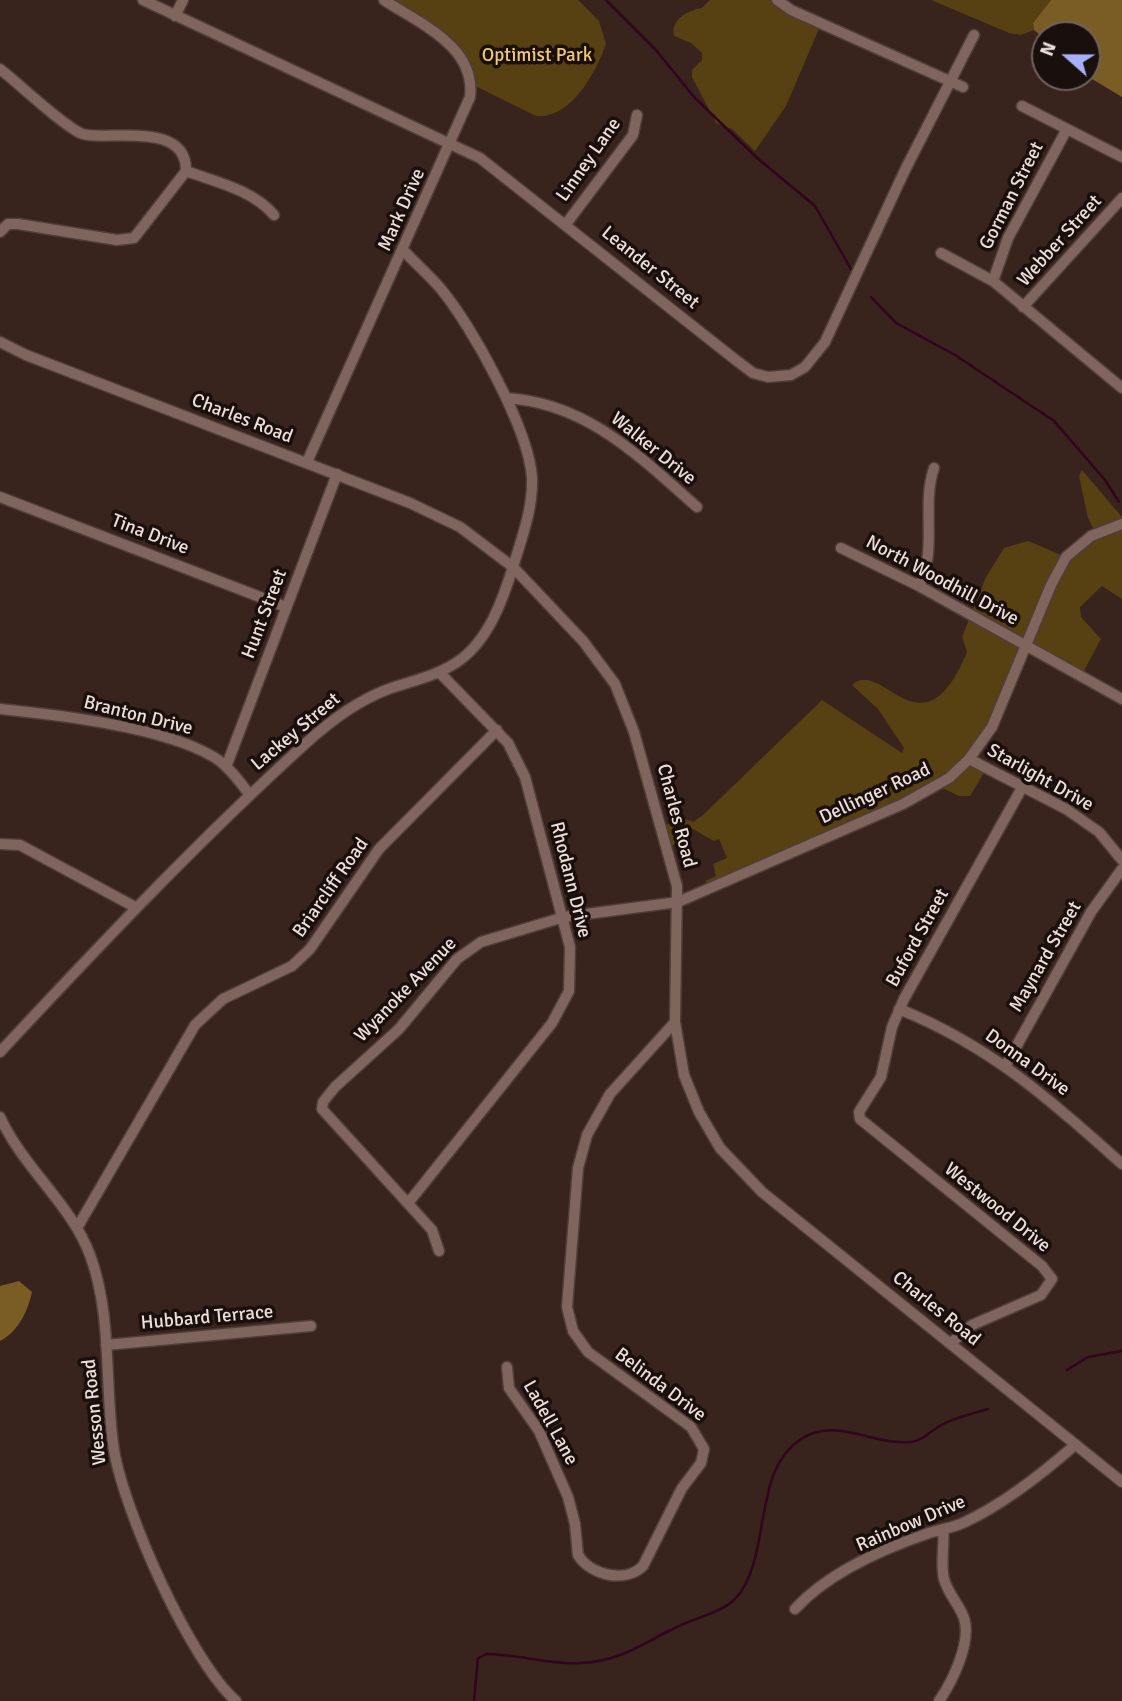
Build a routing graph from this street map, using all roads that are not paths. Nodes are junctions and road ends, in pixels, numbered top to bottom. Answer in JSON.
{"nodes":[{"id":1,"x":142,"y":0,"type":"edge"},
{"id":2,"x":183,"y":0,"type":"edge"},
{"id":3,"x":384,"y":0,"type":"edge"},
{"id":4,"x":777,"y":0,"type":"edge"},
{"id":5,"x":175,"y":16,"type":"junction"},
{"id":6,"x":974,"y":35,"type":"dead end"},
{"id":7,"x":0,"y":69,"type":"edge"},
{"id":8,"x":948,"y":82,"type":"junction"},
{"id":9,"x":963,"y":87,"type":"dead end"},
{"id":10,"x":1022,"y":106,"type":"dead end"},
{"id":11,"x":637,"y":115,"type":"dead end"},
{"id":12,"x":1068,"y":129,"type":"junction"},
{"id":13,"x":450,"y":144,"type":"junction"},
{"id":14,"x":1122,"y":157,"type":"edge"},
{"id":15,"x":186,"y":171,"type":"junction"},
{"id":16,"x":1122,"y":198,"type":"edge"},
{"id":17,"x":274,"y":215,"type":"dead end"},
{"id":18,"x":566,"y":224,"type":"junction"},
{"id":19,"x":0,"y":232,"type":"edge"},
{"id":20,"x":403,"y":250,"type":"junction"},
{"id":21,"x":941,"y":253,"type":"dead end"},
{"id":22,"x":993,"y":281,"type":"junction"},
{"id":23,"x":1023,"y":307,"type":"junction"},
{"id":24,"x":0,"y":342,"type":"edge"},
{"id":25,"x":1122,"y":388,"type":"edge"},
{"id":26,"x":506,"y":398,"type":"junction"},
{"id":27,"x":307,"y":463,"type":"junction"},
{"id":28,"x":934,"y":468,"type":"dead end"},
{"id":29,"x":337,"y":474,"type":"junction"},
{"id":30,"x":0,"y":497,"type":"edge"},
{"id":31,"x":697,"y":507,"type":"dead end"},
{"id":32,"x":1122,"y":524,"type":"edge"},
{"id":33,"x":841,"y":548,"type":"dead end"},
{"id":34,"x":513,"y":567,"type":"junction"},
{"id":35,"x":919,"y":586,"type":"junction"},
{"id":36,"x":286,"y":607,"type":"junction"},
{"id":37,"x":1027,"y":646,"type":"junction"},
{"id":38,"x":439,"y":672,"type":"junction"},
{"id":39,"x":1122,"y":699,"type":"edge"},
{"id":40,"x":0,"y":709,"type":"edge"},
{"id":41,"x":497,"y":730,"type":"junction"},
{"id":42,"x":969,"y":759,"type":"junction"},
{"id":43,"x":226,"y":767,"type":"junction"},
{"id":44,"x":1023,"y":786,"type":"junction"},
{"id":45,"x":250,"y":795,"type":"junction"},
{"id":46,"x":0,"y":844,"type":"edge"},
{"id":47,"x":1122,"y":860,"type":"edge"},
{"id":48,"x":1122,"y":869,"type":"edge"},
{"id":49,"x":678,"y":902,"type":"junction"},
{"id":50,"x":135,"y":907,"type":"junction"},
{"id":51,"x":564,"y":917,"type":"junction"},
{"id":52,"x":899,"y":1009,"type":"junction"},
{"id":53,"x":675,"y":1022,"type":"junction"},
{"id":54,"x":0,"y":1052,"type":"edge"},
{"id":55,"x":1006,"y":1065,"type":"junction"},
{"id":56,"x":859,"y":1112,"type":"joint"},
{"id":57,"x":0,"y":1117,"type":"edge"},
{"id":58,"x":1122,"y":1164,"type":"edge"},
{"id":59,"x":409,"y":1202,"type":"junction"},
{"id":60,"x":77,"y":1228,"type":"junction"},
{"id":61,"x":439,"y":1251,"type":"dead end"},
{"id":62,"x":311,"y":1326,"type":"dead end"},
{"id":63,"x":951,"y":1343,"type":"junction"},
{"id":64,"x":106,"y":1345,"type":"junction"},
{"id":65,"x":507,"y":1367,"type":"dead end"},
{"id":66,"x":1075,"y":1445,"type":"junction"},
{"id":67,"x":1122,"y":1482,"type":"edge"},
{"id":68,"x":943,"y":1529,"type":"junction"},
{"id":69,"x":634,"y":1575,"type":"joint"},
{"id":70,"x":796,"y":1609,"type":"dead end"},
{"id":71,"x":236,"y":1701,"type":"edge"},
{"id":72,"x":939,"y":1701,"type":"edge"}],
"edges":[{"from":1,"to":5,"type":"street","name":"Leander Street"},
{"from":2,"to":5,"type":"street"},
{"from":3,"to":13,"type":"street","name":"Mark Drive"},
{"from":4,"to":8,"type":"street"},
{"from":5,"to":13,"type":"street","name":"Leander Street"},
{"from":6,"to":8,"type":"street","name":"Leander Street"},
{"from":7,"to":15,"type":"street"},
{"from":8,"to":9,"type":"street"},
{"from":8,"to":18,"type":"street","name":"Leander Street"},
{"from":10,"to":12,"type":"street"},
{"from":11,"to":18,"type":"street","name":"Linney Lane"},
{"from":12,"to":14,"type":"street"},
{"from":12,"to":22,"type":"street","name":"Gorman Street"},
{"from":13,"to":18,"type":"street","name":"Leander Street"},
{"from":13,"to":20,"type":"street","name":"Mark Drive"},
{"from":15,"to":17,"type":"street"},
{"from":15,"to":19,"type":"street"},
{"from":16,"to":23,"type":"street","name":"Webber Street"},
{"from":20,"to":26,"type":"street","name":"Lackey Street"},
{"from":20,"to":27,"type":"street","name":"Mark Drive"},
{"from":21,"to":22,"type":"street"},
{"from":22,"to":23,"type":"street"},
{"from":23,"to":25,"type":"street"},
{"from":24,"to":27,"type":"street","name":"Charles Road"},
{"from":26,"to":31,"type":"street","name":"Walker Drive"},
{"from":26,"to":34,"type":"street","name":"Lackey Street"},
{"from":27,"to":29,"type":"street","name":"Charles Road"},
{"from":28,"to":35,"type":"street"},
{"from":29,"to":34,"type":"street","name":"Charles Road"},
{"from":29,"to":36,"type":"street","name":"Hunt Street"},
{"from":30,"to":36,"type":"street","name":"Tina Drive"},
{"from":32,"to":37,"type":"street","name":"Dellinger Road"},
{"from":33,"to":35,"type":"street","name":"North Woodhill Drive"},
{"from":34,"to":38,"type":"street","name":"Lackey Street"},
{"from":34,"to":49,"type":"street","name":"Charles Road"},
{"from":35,"to":37,"type":"street","name":"North Woodhill Drive"},
{"from":36,"to":43,"type":"street","name":"Hunt Street"},
{"from":37,"to":39,"type":"street","name":"North Woodhill Drive"},
{"from":37,"to":42,"type":"street","name":"Dellinger Road"},
{"from":38,"to":41,"type":"street","name":"Rhodann Drive"},
{"from":38,"to":45,"type":"street","name":"Lackey Street"},
{"from":40,"to":43,"type":"street","name":"Branton Drive"},
{"from":41,"to":51,"type":"street","name":"Rhodann Drive"},
{"from":41,"to":60,"type":"street","name":"Briarcliff Road"},
{"from":42,"to":44,"type":"street","name":"Starlight Drive"},
{"from":42,"to":49,"type":"street","name":"Dellinger Road"},
{"from":43,"to":45,"type":"street","name":"Branton Drive"},
{"from":44,"to":47,"type":"street","name":"Starlight Drive"},
{"from":44,"to":52,"type":"street","name":"Buford Street"},
{"from":45,"to":50,"type":"street","name":"Lackey Street"},
{"from":46,"to":50,"type":"street"},
{"from":48,"to":55,"type":"street","name":"Maynard Street"},
{"from":49,"to":51,"type":"street","name":"Wyanoke Avenue"},
{"from":49,"to":53,"type":"street","name":"Charles Road"},
{"from":50,"to":54,"type":"street","name":"Lackey Street"},
{"from":51,"to":59,"type":"street","name":"Rhodann Drive"},
{"from":51,"to":59,"type":"street","name":"Wyanoke Avenue"},
{"from":52,"to":55,"type":"street","name":"Donna Drive"},
{"from":52,"to":56,"type":"street","name":"Buford Street"},
{"from":53,"to":63,"type":"street","name":"Charles Road"},
{"from":53,"to":69,"type":"street","name":"Belinda Drive"},
{"from":55,"to":58,"type":"street","name":"Donna Drive"},
{"from":56,"to":63,"type":"street","name":"Westwood Drive"},
{"from":57,"to":60,"type":"street","name":"Wesson Road"},
{"from":59,"to":61,"type":"street","name":"Wyanoke Avenue"},
{"from":60,"to":64,"type":"street","name":"Wesson Road"},
{"from":62,"to":64,"type":"street","name":"Hubbard Terrace"},
{"from":63,"to":66,"type":"street","name":"Charles Road"},
{"from":64,"to":71,"type":"street","name":"Wesson Road"},
{"from":65,"to":69,"type":"street","name":"Ladell Lane"},
{"from":66,"to":67,"type":"street","name":"Charles Road"},
{"from":66,"to":68,"type":"street","name":"Rainbow Drive"},
{"from":68,"to":70,"type":"street","name":"Rainbow Drive"},
{"from":68,"to":72,"type":"street"}]}
